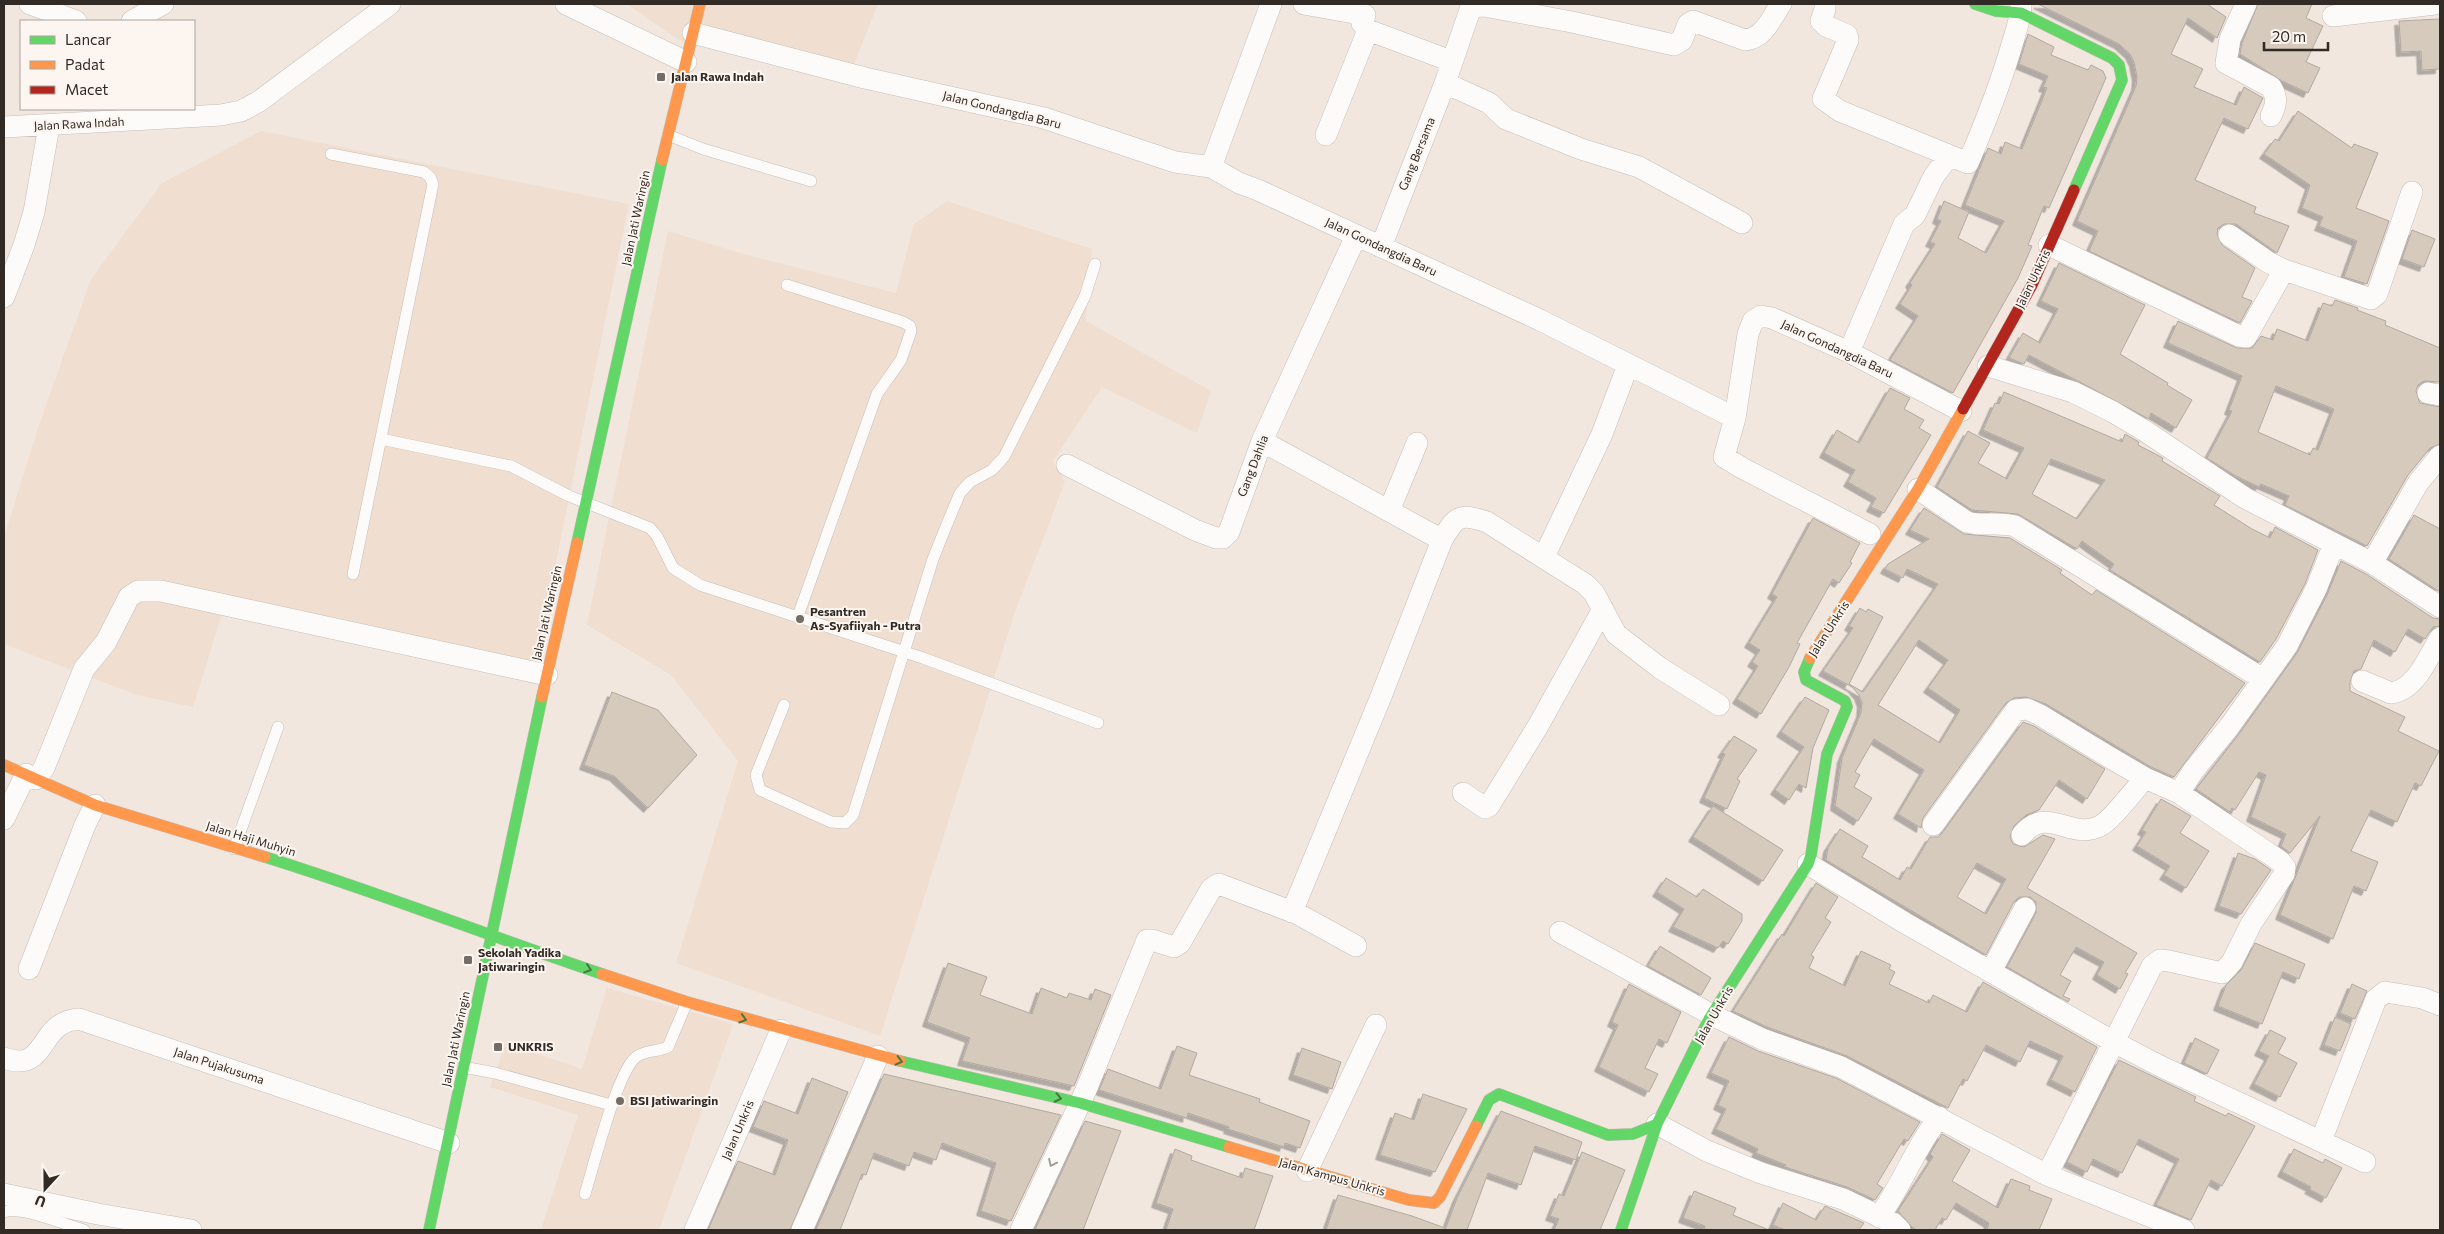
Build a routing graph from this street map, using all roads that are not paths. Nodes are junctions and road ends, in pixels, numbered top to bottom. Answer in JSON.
{"nodes":[{"id":1,"x":30,"y":4,"type":"edge"},
{"id":2,"x":163,"y":4,"type":"edge"},
{"id":3,"x":390,"y":4,"type":"edge"},
{"id":4,"x":566,"y":4,"type":"edge"},
{"id":5,"x":700,"y":4,"type":"edge"},
{"id":6,"x":1271,"y":4,"type":"edge"},
{"id":7,"x":1304,"y":4,"type":"edge"},
{"id":8,"x":1782,"y":4,"type":"edge"},
{"id":9,"x":1824,"y":4,"type":"edge"},
{"id":10,"x":1975,"y":4,"type":"edge"},
{"id":11,"x":2246,"y":4,"type":"edge"},
{"id":12,"x":2435,"y":4,"type":"edge"},
{"id":13,"x":1472,"y":5,"type":"edge"},
{"id":14,"x":2021,"y":8,"type":"edge"},
{"id":15,"x":1367,"y":16,"type":"edge"},
{"id":16,"x":2333,"y":16,"type":"dead end"},
{"id":17,"x":73,"y":20,"type":"edge"},
{"id":18,"x":134,"y":20,"type":"edge"},
{"id":19,"x":693,"y":33,"type":"junction"},
{"id":20,"x":1451,"y":61,"type":"junction"},
{"id":21,"x":686,"y":62,"type":"junction"},
{"id":22,"x":1445,"y":84,"type":"junction"},
{"id":23,"x":2271,"y":116,"type":"dead end"},
{"id":24,"x":48,"y":126,"type":"junction"},
{"id":25,"x":4,"y":127,"type":"edge"},
{"id":26,"x":668,"y":135,"type":"junction"},
{"id":27,"x":1326,"y":135,"type":"dead end"},
{"id":28,"x":331,"y":154,"type":"dead end"},
{"id":29,"x":1949,"y":156,"type":"junction"},
{"id":30,"x":1211,"y":167,"type":"junction"},
{"id":31,"x":811,"y":182,"type":"dead end"},
{"id":32,"x":2412,"y":192,"type":"dead end"},
{"id":33,"x":1742,"y":223,"type":"dead end"},
{"id":34,"x":2229,"y":235,"type":"dead end"},
{"id":35,"x":1356,"y":236,"type":"junction"},
{"id":36,"x":2049,"y":245,"type":"junction"},
{"id":37,"x":1381,"y":247,"type":"junction"},
{"id":38,"x":1095,"y":264,"type":"dead end"},
{"id":39,"x":2284,"y":270,"type":"junction"},
{"id":40,"x":787,"y":285,"type":"dead end"},
{"id":41,"x":4,"y":297,"type":"edge"},
{"id":42,"x":1849,"y":352,"type":"junction"},
{"id":43,"x":1628,"y":365,"type":"junction"},
{"id":44,"x":1988,"y":366,"type":"junction"},
{"id":45,"x":1961,"y":411,"type":"junction"},
{"id":46,"x":1735,"y":418,"type":"junction"},
{"id":47,"x":381,"y":439,"type":"junction"},
{"id":48,"x":1262,"y":441,"type":"junction"},
{"id":49,"x":1417,"y":443,"type":"dead end"},
{"id":50,"x":2440,"y":456,"type":"edge"},
{"id":51,"x":1067,"y":465,"type":"dead end"},
{"id":52,"x":1918,"y":489,"type":"junction"},
{"id":53,"x":586,"y":504,"type":"junction"},
{"id":54,"x":1389,"y":511,"type":"junction"},
{"id":55,"x":1870,"y":534,"type":"dead end"},
{"id":56,"x":1442,"y":540,"type":"junction"},
{"id":57,"x":2334,"y":544,"type":"junction"},
{"id":58,"x":1544,"y":557,"type":"junction"},
{"id":59,"x":2372,"y":563,"type":"junction"},
{"id":60,"x":353,"y":574,"type":"dead end"},
{"id":61,"x":2440,"y":607,"type":"edge"},
{"id":62,"x":1603,"y":609,"type":"junction"},
{"id":63,"x":798,"y":616,"type":"junction"},
{"id":64,"x":2440,"y":638,"type":"edge"},
{"id":65,"x":904,"y":652,"type":"junction"},
{"id":66,"x":546,"y":675,"type":"junction"},
{"id":67,"x":2263,"y":679,"type":"junction"},
{"id":68,"x":2362,"y":681,"type":"dead end"},
{"id":69,"x":784,"y":705,"type":"dead end"},
{"id":70,"x":1719,"y":705,"type":"dead end"},
{"id":71,"x":1098,"y":723,"type":"dead end"},
{"id":72,"x":278,"y":727,"type":"dead end"},
{"id":73,"x":4,"y":765,"type":"edge"},
{"id":74,"x":31,"y":777,"type":"junction"},
{"id":75,"x":2145,"y":778,"type":"junction"},
{"id":76,"x":1464,"y":793,"type":"dead end"},
{"id":77,"x":2179,"y":793,"type":"junction"},
{"id":78,"x":95,"y":805,"type":"junction"},
{"id":79,"x":4,"y":818,"type":"edge"},
{"id":80,"x":1933,"y":825,"type":"dead end"},
{"id":81,"x":2022,"y":835,"type":"dead end"},
{"id":82,"x":234,"y":849,"type":"junction"},
{"id":83,"x":1808,"y":864,"type":"junction"},
{"id":84,"x":2026,"y":908,"type":"dead end"},
{"id":85,"x":1292,"y":912,"type":"junction"},
{"id":86,"x":1560,"y":932,"type":"dead end"},
{"id":87,"x":492,"y":936,"type":"junction"},
{"id":88,"x":1356,"y":946,"type":"dead end"},
{"id":89,"x":29,"y":969,"type":"dead end"},
{"id":90,"x":1991,"y":971,"type":"junction"},
{"id":91,"x":688,"y":1002,"type":"junction"},
{"id":92,"x":2440,"y":1005,"type":"edge"},
{"id":93,"x":1712,"y":1014,"type":"junction"},
{"id":94,"x":1376,"y":1025,"type":"dead end"},
{"id":95,"x":781,"y":1030,"type":"junction"},
{"id":96,"x":2114,"y":1042,"type":"junction"},
{"id":97,"x":878,"y":1056,"type":"junction"},
{"id":98,"x":4,"y":1058,"type":"edge"},
{"id":99,"x":463,"y":1067,"type":"junction"},
{"id":100,"x":1080,"y":1103,"type":"junction"},
{"id":101,"x":612,"y":1105,"type":"junction"},
{"id":102,"x":1939,"y":1117,"type":"junction"},
{"id":103,"x":1657,"y":1124,"type":"junction"},
{"id":104,"x":2321,"y":1142,"type":"junction"},
{"id":105,"x":448,"y":1143,"type":"junction"},
{"id":106,"x":2365,"y":1162,"type":"dead end"},
{"id":107,"x":1307,"y":1171,"type":"junction"},
{"id":108,"x":2047,"y":1175,"type":"junction"},
{"id":109,"x":4,"y":1194,"type":"edge"},
{"id":110,"x":585,"y":1194,"type":"dead end"},
{"id":111,"x":4,"y":1212,"type":"edge"},
{"id":112,"x":1879,"y":1217,"type":"junction"},
{"id":113,"x":95,"y":1222,"type":"edge"},
{"id":114,"x":84,"y":1230,"type":"edge"},
{"id":115,"x":184,"y":1230,"type":"edge"},
{"id":116,"x":429,"y":1230,"type":"edge"},
{"id":117,"x":696,"y":1230,"type":"edge"},
{"id":118,"x":802,"y":1230,"type":"edge"},
{"id":119,"x":1021,"y":1230,"type":"edge"},
{"id":120,"x":1621,"y":1230,"type":"edge"},
{"id":121,"x":1900,"y":1230,"type":"edge"},
{"id":122,"x":2184,"y":1230,"type":"edge"}],
"edges":[{"from":1,"to":17,"type":"street"},
{"from":2,"to":18,"type":"street"},
{"from":3,"to":24,"type":"street","name":"Jalan Rawa Indah"},
{"from":4,"to":21,"type":"street"},
{"from":5,"to":19,"type":"street","name":"Jalan Jati Waringin"},
{"from":6,"to":30,"type":"street"},
{"from":7,"to":15,"type":"street"},
{"from":8,"to":13,"type":"street"},
{"from":9,"to":29,"type":"street"},
{"from":10,"to":14,"type":"street"},
{"from":11,"to":23,"type":"street"},
{"from":12,"to":16,"type":"street"},
{"from":13,"to":20,"type":"street","name":"Gang Bersama"},
{"from":14,"to":29,"type":"street"},
{"from":14,"to":36,"type":"street","name":"Jalan Unkris"},
{"from":15,"to":20,"type":"street"},
{"from":15,"to":27,"type":"street"},
{"from":19,"to":21,"type":"street","name":"Jalan Jati Waringin"},
{"from":19,"to":30,"type":"street","name":"Jalan Gondangdia Baru"},
{"from":20,"to":22,"type":"street","name":"Gang Bersama"},
{"from":21,"to":26,"type":"street","name":"Jalan Jati Waringin"},
{"from":22,"to":33,"type":"street"},
{"from":22,"to":37,"type":"street","name":"Gang Bersama"},
{"from":24,"to":25,"type":"street","name":"Jalan Rawa Indah"},
{"from":24,"to":41,"type":"street"},
{"from":26,"to":31,"type":"lane"},
{"from":26,"to":53,"type":"street","name":"Jalan Jati Waringin"},
{"from":28,"to":47,"type":"lane"},
{"from":29,"to":42,"type":"street"},
{"from":30,"to":35,"type":"street","name":"Jalan Gondangdia Baru"},
{"from":32,"to":39,"type":"street"},
{"from":34,"to":39,"type":"street"},
{"from":35,"to":37,"type":"street","name":"Jalan Gondangdia Baru"},
{"from":35,"to":48,"type":"street","name":"Gang Dahlia"},
{"from":36,"to":39,"type":"street"},
{"from":36,"to":44,"type":"street","name":"Jalan Unkris"},
{"from":37,"to":43,"type":"street","name":"Jalan Gondangdia Baru"},
{"from":38,"to":65,"type":"lane"},
{"from":40,"to":63,"type":"lane"},
{"from":42,"to":45,"type":"street","name":"Jalan Gondangdia Baru"},
{"from":42,"to":46,"type":"street","name":"Jalan Gondangdia Baru"},
{"from":43,"to":46,"type":"street","name":"Jalan Gondangdia Baru"},
{"from":43,"to":58,"type":"street"},
{"from":44,"to":45,"type":"street","name":"Jalan Unkris"},
{"from":44,"to":57,"type":"street"},
{"from":45,"to":52,"type":"street","name":"Jalan Unkris"},
{"from":46,"to":55,"type":"street"},
{"from":47,"to":53,"type":"lane"},
{"from":47,"to":60,"type":"lane"},
{"from":48,"to":51,"type":"street","name":"Gang Dahlia"},
{"from":48,"to":54,"type":"street"},
{"from":49,"to":54,"type":"street"},
{"from":50,"to":59,"type":"street"},
{"from":52,"to":67,"type":"street"},
{"from":52,"to":83,"type":"street","name":"Jalan Unkris"},
{"from":53,"to":63,"type":"lane"},
{"from":53,"to":66,"type":"street","name":"Jalan Jati Waringin"},
{"from":54,"to":56,"type":"street"},
{"from":56,"to":58,"type":"street"},
{"from":56,"to":85,"type":"street"},
{"from":57,"to":59,"type":"street"},
{"from":57,"to":67,"type":"street"},
{"from":58,"to":62,"type":"street"},
{"from":59,"to":61,"type":"street"},
{"from":62,"to":70,"type":"street"},
{"from":62,"to":76,"type":"street"},
{"from":63,"to":65,"type":"lane"},
{"from":64,"to":68,"type":"street"},
{"from":65,"to":69,"type":"lane"},
{"from":65,"to":71,"type":"lane"},
{"from":66,"to":74,"type":"street"},
{"from":66,"to":87,"type":"street","name":"Jalan Jati Waringin"},
{"from":67,"to":77,"type":"street"},
{"from":72,"to":82,"type":"lane"},
{"from":73,"to":74,"type":"street","name":"Jalan Haji Muhyin"},
{"from":74,"to":78,"type":"street","name":"Jalan Haji Muhyin"},
{"from":74,"to":79,"type":"street"},
{"from":75,"to":77,"type":"street"},
{"from":75,"to":80,"type":"street"},
{"from":75,"to":81,"type":"street"},
{"from":77,"to":96,"type":"street"},
{"from":78,"to":82,"type":"street","name":"Jalan Haji Muhyin"},
{"from":78,"to":89,"type":"street"},
{"from":82,"to":87,"type":"street","name":"Jalan Haji Muhyin"},
{"from":83,"to":90,"type":"street"},
{"from":83,"to":93,"type":"street","name":"Jalan Unkris"},
{"from":84,"to":90,"type":"street"},
{"from":85,"to":88,"type":"street"},
{"from":85,"to":100,"type":"street"},
{"from":86,"to":93,"type":"street"},
{"from":87,"to":91,"type":"street","name":"Jalan Haji Muhyin","one_way":true},
{"from":87,"to":99,"type":"street","name":"Jalan Jati Waringin"},
{"from":90,"to":96,"type":"street"},
{"from":91,"to":95,"type":"street","name":"Jalan Haji Muhyin","one_way":true},
{"from":91,"to":101,"type":"lane"},
{"from":92,"to":104,"type":"street"},
{"from":93,"to":102,"type":"street"},
{"from":93,"to":103,"type":"street","name":"Jalan Unkris"},
{"from":94,"to":107,"type":"street"},
{"from":95,"to":97,"type":"street","name":"Jalan Kampus Unkris"},
{"from":95,"to":117,"type":"street","name":"Jalan Unkris"},
{"from":96,"to":104,"type":"street"},
{"from":96,"to":108,"type":"street"},
{"from":97,"to":100,"type":"street","name":"Jalan Kampus Unkris","one_way":true},
{"from":97,"to":118,"type":"street"},
{"from":98,"to":105,"type":"street","name":"Jalan Pujakusuma"},
{"from":99,"to":101,"type":"lane"},
{"from":99,"to":105,"type":"street","name":"Jalan Jati Waringin"},
{"from":100,"to":107,"type":"street","name":"Jalan Kampus Unkris"},
{"from":100,"to":119,"type":"street","one_way":true},
{"from":101,"to":110,"type":"lane"},
{"from":102,"to":108,"type":"street"},
{"from":102,"to":112,"type":"street"},
{"from":103,"to":107,"type":"street","name":"Jalan Kampus Unkris"},
{"from":103,"to":112,"type":"street"},
{"from":103,"to":120,"type":"street","name":"Jalan Unkris"},
{"from":104,"to":106,"type":"street"},
{"from":105,"to":116,"type":"street","name":"Jalan Jati Waringin"},
{"from":108,"to":122,"type":"street"},
{"from":109,"to":113,"type":"street"},
{"from":111,"to":114,"type":"lane"},
{"from":112,"to":121,"type":"street"},
{"from":113,"to":115,"type":"street"}]}
